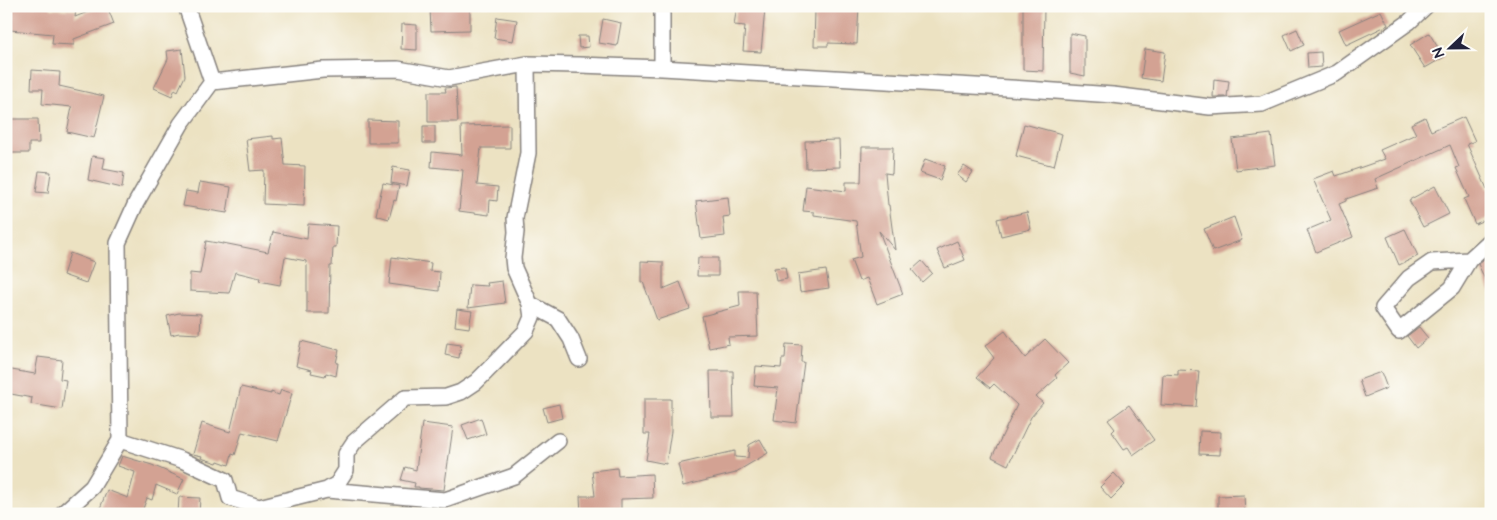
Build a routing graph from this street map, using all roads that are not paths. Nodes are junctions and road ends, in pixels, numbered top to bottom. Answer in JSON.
{"nodes":[{"id":1,"x":186,"y":6,"type":"edge"},
{"id":2,"x":662,"y":6,"type":"edge"},
{"id":3,"x":1426,"y":6,"type":"edge"},
{"id":4,"x":527,"y":64,"type":"junction"},
{"id":5,"x":662,"y":68,"type":"junction"},
{"id":6,"x":212,"y":82,"type":"junction"},
{"id":7,"x":1491,"y":240,"type":"edge"},
{"id":8,"x":1469,"y":260,"type":"junction"},
{"id":9,"x":530,"y":304,"type":"junction"},
{"id":10,"x":579,"y":359,"type":"dead end"},
{"id":11,"x":120,"y":440,"type":"junction"},
{"id":12,"x":558,"y":441,"type":"dead end"},
{"id":13,"x":327,"y":490,"type":"junction"},
{"id":14,"x":62,"y":514,"type":"edge"}],
"edges":[{"from":1,"to":6,"type":"street"},
{"from":2,"to":5,"type":"street"},
{"from":3,"to":5,"type":"street"},
{"from":4,"to":5,"type":"street"},
{"from":4,"to":6,"type":"street"},
{"from":4,"to":9,"type":"street"},
{"from":6,"to":11,"type":"street"},
{"from":7,"to":8,"type":"street"},
{"from":8,"to":8,"type":"street"},
{"from":9,"to":10,"type":"street"},
{"from":9,"to":13,"type":"street"},
{"from":11,"to":13,"type":"street"},
{"from":11,"to":14,"type":"street"},
{"from":12,"to":13,"type":"street"}]}
